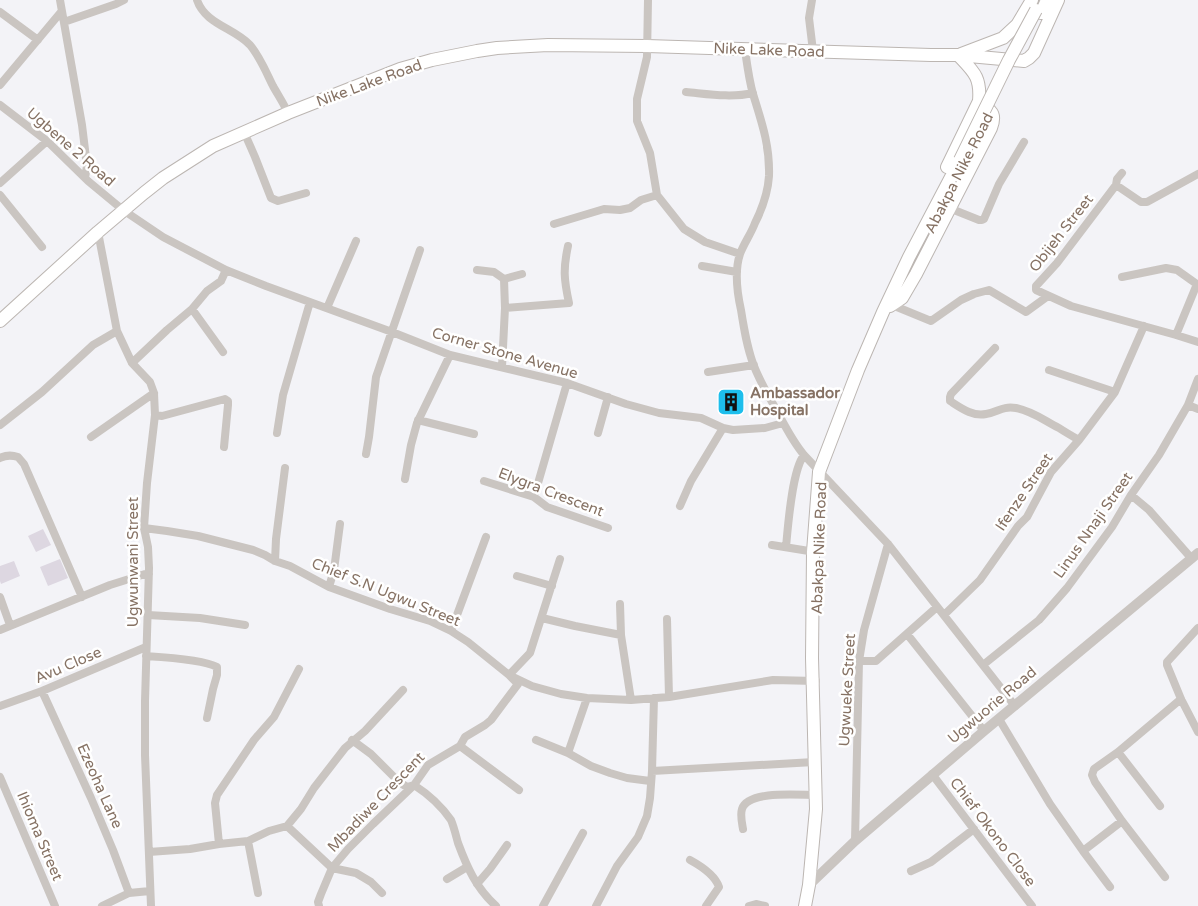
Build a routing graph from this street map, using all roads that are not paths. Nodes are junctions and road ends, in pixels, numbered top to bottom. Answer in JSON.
{"nodes":[{"id":1,"x":60,"y":0,"type":"edge"},
{"id":2,"x":124,"y":0,"type":"edge"},
{"id":3,"x":197,"y":0,"type":"edge"},
{"id":4,"x":648,"y":0,"type":"edge"},
{"id":5,"x":812,"y":0,"type":"edge"},
{"id":6,"x":1047,"y":0,"type":"edge"},
{"id":7,"x":1058,"y":0,"type":"edge"},
{"id":8,"x":1038,"y":6,"type":"edge"},
{"id":9,"x":0,"y":12,"type":"edge"},
{"id":10,"x":61,"y":12,"type":"junction"},
{"id":11,"x":64,"y":22,"type":"junction"},
{"id":12,"x":38,"y":40,"type":"junction"},
{"id":13,"x":647,"y":46,"type":"junction"},
{"id":14,"x":745,"y":50,"type":"junction"},
{"id":15,"x":813,"y":51,"type":"junction"},
{"id":16,"x":958,"y":55,"type":"junction"},
{"id":17,"x":0,"y":85,"type":"edge"},
{"id":18,"x":686,"y":92,"type":"dead end"},
{"id":19,"x":753,"y":92,"type":"junction"},
{"id":20,"x":979,"y":101,"type":"junction"},
{"id":21,"x":0,"y":105,"type":"edge"},
{"id":22,"x":288,"y":113,"type":"junction"},
{"id":23,"x":244,"y":132,"type":"junction"},
{"id":24,"x":47,"y":141,"type":"junction"},
{"id":25,"x":1024,"y":142,"type":"dead end"},
{"id":26,"x":1122,"y":173,"type":"dead end"},
{"id":27,"x":1198,"y":174,"type":"edge"},
{"id":28,"x":88,"y":181,"type":"junction"},
{"id":29,"x":0,"y":183,"type":"edge"},
{"id":30,"x":1116,"y":185,"type":"junction"},
{"id":31,"x":306,"y":193,"type":"dead end"},
{"id":32,"x":0,"y":194,"type":"edge"},
{"id":33,"x":657,"y":195,"type":"junction"},
{"id":34,"x":949,"y":208,"type":"junction"},
{"id":35,"x":123,"y":210,"type":"junction"},
{"id":36,"x":554,"y":224,"type":"dead end"},
{"id":37,"x":98,"y":232,"type":"junction"},
{"id":38,"x":356,"y":241,"type":"dead end"},
{"id":39,"x":568,"y":246,"type":"dead end"},
{"id":40,"x":42,"y":247,"type":"dead end"},
{"id":41,"x":420,"y":250,"type":"dead end"},
{"id":42,"x":740,"y":254,"type":"junction"},
{"id":43,"x":702,"y":266,"type":"dead end"},
{"id":44,"x":226,"y":270,"type":"junction"},
{"id":45,"x":478,"y":270,"type":"dead end"},
{"id":46,"x":737,"y":272,"type":"junction"},
{"id":47,"x":522,"y":274,"type":"dead end"},
{"id":48,"x":1122,"y":277,"type":"dead end"},
{"id":49,"x":504,"y":279,"type":"junction"},
{"id":50,"x":1197,"y":284,"type":"edge"},
{"id":51,"x":1048,"y":296,"type":"junction"},
{"id":52,"x":310,"y":302,"type":"junction"},
{"id":53,"x":890,"y":305,"type":"junction"},
{"id":54,"x":327,"y":308,"type":"junction"},
{"id":55,"x":505,"y":308,"type":"junction"},
{"id":56,"x":192,"y":309,"type":"junction"},
{"id":57,"x":0,"y":321,"type":"edge"},
{"id":58,"x":1144,"y":326,"type":"junction"},
{"id":59,"x":117,"y":331,"type":"junction"},
{"id":60,"x":392,"y":332,"type":"junction"},
{"id":61,"x":1176,"y":335,"type":"junction"},
{"id":62,"x":1198,"y":342,"type":"edge"},
{"id":63,"x":995,"y":348,"type":"dead end"},
{"id":64,"x":223,"y":352,"type":"dead end"},
{"id":65,"x":450,"y":355,"type":"junction"},
{"id":66,"x":132,"y":363,"type":"junction"},
{"id":67,"x":754,"y":365,"type":"junction"},
{"id":68,"x":502,"y":367,"type":"junction"},
{"id":69,"x":1049,"y":370,"type":"dead end"},
{"id":70,"x":708,"y":372,"type":"dead end"},
{"id":71,"x":1198,"y":379,"type":"edge"},
{"id":72,"x":567,"y":383,"type":"junction"},
{"id":73,"x":1115,"y":392,"type":"junction"},
{"id":74,"x":154,"y":393,"type":"junction"},
{"id":75,"x":608,"y":397,"type":"junction"},
{"id":76,"x":1188,"y":405,"type":"junction"},
{"id":77,"x":1198,"y":409,"type":"edge"},
{"id":78,"x":155,"y":416,"type":"junction"},
{"id":79,"x":418,"y":420,"type":"junction"},
{"id":80,"x":783,"y":423,"type":"junction"},
{"id":81,"x":0,"y":426,"type":"edge"},
{"id":82,"x":723,"y":428,"type":"junction"},
{"id":83,"x":278,"y":433,"type":"dead end"},
{"id":84,"x":598,"y":433,"type":"dead end"},
{"id":85,"x":474,"y":434,"type":"dead end"},
{"id":86,"x":91,"y":436,"type":"dead end"},
{"id":87,"x":1079,"y":440,"type":"junction"},
{"id":88,"x":224,"y":447,"type":"dead end"},
{"id":89,"x":366,"y":454,"type":"dead end"},
{"id":90,"x":804,"y":455,"type":"junction"},
{"id":91,"x":0,"y":458,"type":"edge"},
{"id":92,"x":285,"y":468,"type":"dead end"},
{"id":93,"x":818,"y":471,"type":"junction"},
{"id":94,"x":405,"y":479,"type":"dead end"},
{"id":95,"x":484,"y":481,"type":"dead end"},
{"id":96,"x":1132,"y":495,"type":"junction"},
{"id":97,"x":534,"y":497,"type":"junction"},
{"id":98,"x":680,"y":506,"type":"dead end"},
{"id":99,"x":340,"y":524,"type":"dead end"},
{"id":100,"x":144,"y":528,"type":"junction"},
{"id":101,"x":608,"y":528,"type":"dead end"},
{"id":102,"x":486,"y":537,"type":"dead end"},
{"id":103,"x":888,"y":544,"type":"junction"},
{"id":104,"x":772,"y":545,"type":"dead end"},
{"id":105,"x":786,"y":547,"type":"junction"},
{"id":106,"x":816,"y":552,"type":"junction"},
{"id":107,"x":1195,"y":556,"type":"edge"},
{"id":108,"x":560,"y":559,"type":"dead end"},
{"id":109,"x":275,"y":561,"type":"junction"},
{"id":110,"x":149,"y":574,"type":"junction"},
{"id":111,"x":517,"y":576,"type":"dead end"},
{"id":112,"x":330,"y":586,"type":"junction"},
{"id":113,"x":552,"y":586,"type":"junction"},
{"id":114,"x":0,"y":596,"type":"edge"},
{"id":115,"x":82,"y":598,"type":"junction"},
{"id":116,"x":620,"y":604,"type":"dead end"},
{"id":117,"x":937,"y":606,"type":"junction"},
{"id":118,"x":944,"y":614,"type":"junction"},
{"id":119,"x":148,"y":615,"type":"junction"},
{"id":120,"x":542,"y":618,"type":"junction"},
{"id":121,"x":667,"y":618,"type":"dead end"},
{"id":122,"x":10,"y":625,"type":"junction"},
{"id":123,"x":245,"y":625,"type":"dead end"},
{"id":124,"x":1198,"y":628,"type":"edge"},
{"id":125,"x":0,"y":630,"type":"edge"},
{"id":126,"x":451,"y":631,"type":"junction"},
{"id":127,"x":907,"y":634,"type":"junction"},
{"id":128,"x":621,"y":635,"type":"junction"},
{"id":129,"x":146,"y":647,"type":"junction"},
{"id":130,"x":146,"y":656,"type":"junction"},
{"id":131,"x":859,"y":661,"type":"junction"},
{"id":132,"x":983,"y":665,"type":"junction"},
{"id":133,"x":299,"y":669,"type":"dead end"},
{"id":134,"x":509,"y":675,"type":"junction"},
{"id":135,"x":814,"y":681,"type":"junction"},
{"id":136,"x":403,"y":690,"type":"dead end"},
{"id":137,"x":42,"y":691,"type":"junction"},
{"id":138,"x":669,"y":696,"type":"junction"},
{"id":139,"x":587,"y":698,"type":"junction"},
{"id":140,"x":654,"y":698,"type":"junction"},
{"id":141,"x":1181,"y":699,"type":"junction"},
{"id":142,"x":631,"y":700,"type":"junction"},
{"id":143,"x":0,"y":706,"type":"edge"},
{"id":144,"x":1014,"y":706,"type":"junction"},
{"id":145,"x":207,"y":718,"type":"dead end"},
{"id":146,"x":999,"y":719,"type":"junction"},
{"id":147,"x":984,"y":731,"type":"junction"},
{"id":148,"x":1198,"y":732,"type":"edge"},
{"id":149,"x":352,"y":740,"type":"junction"},
{"id":150,"x":536,"y":740,"type":"dead end"},
{"id":151,"x":460,"y":746,"type":"junction"},
{"id":152,"x":1118,"y":752,"type":"junction"},
{"id":153,"x":568,"y":753,"type":"junction"},
{"id":154,"x":814,"y":762,"type":"junction"},
{"id":155,"x":652,"y":771,"type":"junction"},
{"id":156,"x":932,"y":774,"type":"junction"},
{"id":157,"x":0,"y":776,"type":"edge"},
{"id":158,"x":650,"y":781,"type":"junction"},
{"id":159,"x":414,"y":785,"type":"junction"},
{"id":160,"x":519,"y":790,"type":"dead end"},
{"id":161,"x":816,"y":795,"type":"junction"},
{"id":162,"x":1160,"y":806,"type":"dead end"},
{"id":163,"x":1122,"y":821,"type":"junction"},
{"id":164,"x":287,"y":826,"type":"junction"},
{"id":165,"x":743,"y":828,"type":"dead end"},
{"id":166,"x":974,"y":829,"type":"junction"},
{"id":167,"x":583,"y":834,"type":"dead end"},
{"id":168,"x":248,"y":841,"type":"junction"},
{"id":169,"x":855,"y":841,"type":"junction"},
{"id":170,"x":219,"y":844,"type":"junction"},
{"id":171,"x":506,"y":845,"type":"dead end"},
{"id":172,"x":1083,"y":851,"type":"junction"},
{"id":173,"x":149,"y":852,"type":"junction"},
{"id":174,"x":690,"y":860,"type":"dead end"},
{"id":175,"x":467,"y":867,"type":"junction"},
{"id":176,"x":332,"y":868,"type":"junction"},
{"id":177,"x":911,"y":871,"type":"dead end"},
{"id":178,"x":1165,"y":877,"type":"dead end"},
{"id":179,"x":447,"y":879,"type":"dead end"},
{"id":180,"x":811,"y":883,"type":"junction"},
{"id":181,"x":477,"y":884,"type":"junction"},
{"id":182,"x":1110,"y":887,"type":"dead end"},
{"id":183,"x":150,"y":891,"type":"junction"},
{"id":184,"x":129,"y":893,"type":"junction"},
{"id":185,"x":258,"y":893,"type":"dead end"},
{"id":186,"x":382,"y":893,"type":"dead end"},
{"id":187,"x":55,"y":906,"type":"edge"},
{"id":188,"x":102,"y":906,"type":"edge"},
{"id":189,"x":151,"y":906,"type":"edge"},
{"id":190,"x":319,"y":906,"type":"edge"},
{"id":191,"x":496,"y":906,"type":"edge"},
{"id":192,"x":543,"y":906,"type":"edge"},
{"id":193,"x":596,"y":906,"type":"edge"},
{"id":194,"x":706,"y":906,"type":"edge"},
{"id":195,"x":749,"y":906,"type":"edge"},
{"id":196,"x":765,"y":906,"type":"edge"},
{"id":197,"x":805,"y":906,"type":"edge"},
{"id":198,"x":809,"y":906,"type":"edge"},
{"id":199,"x":1032,"y":906,"type":"edge"}],
"edges":[{"from":1,"to":10,"type":"street"},
{"from":2,"to":11,"type":"street"},
{"from":3,"to":22,"type":"street"},
{"from":4,"to":13,"type":"street"},
{"from":5,"to":15,"type":"street"},
{"from":6,"to":8,"type":"main road","name":"Abakpa Nike Road"},
{"from":7,"to":16,"type":"main road","name":"Nike Lake Road"},
{"from":8,"to":16,"type":"main road"},
{"from":8,"to":53,"type":"main road","name":"Abakpa Nike Road","bridge":true},
{"from":9,"to":12,"type":"street"},
{"from":10,"to":11,"type":"street"},
{"from":10,"to":12,"type":"street"},
{"from":11,"to":28,"type":"street"},
{"from":12,"to":17,"type":"street"},
{"from":13,"to":14,"type":"main road","name":"Nike Lake Road"},
{"from":13,"to":22,"type":"main road","name":"Nike Lake Road"},
{"from":13,"to":33,"type":"street"},
{"from":14,"to":15,"type":"main road","name":"Nike Lake Road"},
{"from":14,"to":19,"type":"street"},
{"from":15,"to":16,"type":"main road","name":"Nike Lake Road"},
{"from":16,"to":20,"type":"main road"},
{"from":18,"to":19,"type":"street"},
{"from":19,"to":42,"type":"street"},
{"from":20,"to":34,"type":"main road"},
{"from":20,"to":53,"type":"main road"},
{"from":21,"to":24,"type":"street","name":"Ugbene 2 Road"},
{"from":22,"to":23,"type":"main road","name":"Nike Lake Road"},
{"from":23,"to":31,"type":"street"},
{"from":23,"to":35,"type":"main road","name":"Nike Lake Road"},
{"from":24,"to":28,"type":"street","name":"Ugbene 2 Road"},
{"from":24,"to":29,"type":"street"},
{"from":25,"to":34,"type":"street"},
{"from":26,"to":30,"type":"street","name":"Obijeh Street"},
{"from":27,"to":30,"type":"street"},
{"from":28,"to":35,"type":"street","name":"Ugbene 2 Road"},
{"from":30,"to":51,"type":"street","name":"Obijeh Street"},
{"from":32,"to":40,"type":"street"},
{"from":33,"to":36,"type":"street"},
{"from":33,"to":42,"type":"street"},
{"from":34,"to":53,"type":"main road"},
{"from":35,"to":37,"type":"main road","name":"Nike Lake Road"},
{"from":35,"to":44,"type":"street","name":"Corner Stone Avenue"},
{"from":37,"to":57,"type":"main road","name":"Nike Lake Road"},
{"from":37,"to":59,"type":"street","name":"Ugwunwani Street"},
{"from":38,"to":54,"type":"street"},
{"from":39,"to":55,"type":"street"},
{"from":41,"to":60,"type":"street"},
{"from":42,"to":46,"type":"street"},
{"from":43,"to":46,"type":"street"},
{"from":44,"to":52,"type":"street","name":"Corner Stone Avenue"},
{"from":44,"to":56,"type":"street"},
{"from":45,"to":49,"type":"street"},
{"from":46,"to":67,"type":"street"},
{"from":47,"to":49,"type":"street"},
{"from":48,"to":50,"type":"street"},
{"from":49,"to":55,"type":"street"},
{"from":50,"to":61,"type":"street"},
{"from":51,"to":53,"type":"street"},
{"from":51,"to":58,"type":"street"},
{"from":52,"to":54,"type":"street","name":"Corner Stone Avenue"},
{"from":52,"to":83,"type":"street"},
{"from":53,"to":93,"type":"main road","name":"Abakpa Nike Road"},
{"from":54,"to":60,"type":"street","name":"Corner Stone Avenue"},
{"from":55,"to":68,"type":"street"},
{"from":56,"to":64,"type":"street"},
{"from":56,"to":66,"type":"street"},
{"from":58,"to":61,"type":"street"},
{"from":58,"to":73,"type":"street","name":"Ifenze Street"},
{"from":59,"to":66,"type":"street","name":"Ugwunwani Street"},
{"from":59,"to":81,"type":"street"},
{"from":60,"to":65,"type":"street","name":"Corner Stone Avenue"},
{"from":60,"to":89,"type":"street"},
{"from":61,"to":62,"type":"street"},
{"from":63,"to":87,"type":"street"},
{"from":65,"to":68,"type":"street","name":"Corner Stone Avenue"},
{"from":65,"to":79,"type":"street"},
{"from":66,"to":74,"type":"street","name":"Ugwunwani Street"},
{"from":67,"to":70,"type":"street"},
{"from":67,"to":80,"type":"street"},
{"from":68,"to":72,"type":"street","name":"Corner Stone Avenue"},
{"from":69,"to":73,"type":"street"},
{"from":71,"to":76,"type":"street","name":"Linus Nnaji Street"},
{"from":72,"to":75,"type":"street","name":"Corner Stone Avenue"},
{"from":72,"to":97,"type":"street"},
{"from":73,"to":87,"type":"street","name":"Ifenze Street"},
{"from":74,"to":78,"type":"street","name":"Ugwunwani Street"},
{"from":74,"to":86,"type":"street"},
{"from":75,"to":82,"type":"street","name":"Corner Stone Avenue"},
{"from":75,"to":84,"type":"street"},
{"from":76,"to":77,"type":"street"},
{"from":76,"to":96,"type":"street","name":"Linus Nnaji Street"},
{"from":78,"to":88,"type":"street"},
{"from":78,"to":100,"type":"street","name":"Ugwunwani Street"},
{"from":79,"to":85,"type":"street"},
{"from":79,"to":94,"type":"street"},
{"from":80,"to":82,"type":"street","name":"Corner Stone Avenue"},
{"from":80,"to":90,"type":"street"},
{"from":82,"to":98,"type":"street"},
{"from":87,"to":118,"type":"street","name":"Ifenze Street"},
{"from":90,"to":93,"type":"street"},
{"from":90,"to":105,"type":"street"},
{"from":91,"to":115,"type":"street"},
{"from":92,"to":109,"type":"street"},
{"from":93,"to":103,"type":"street"},
{"from":93,"to":106,"type":"main road","name":"Abakpa Nike Road"},
{"from":95,"to":97,"type":"street","name":"Elygra Crescent"},
{"from":96,"to":107,"type":"street"},
{"from":96,"to":132,"type":"street","name":"Linus Nnaji Street"},
{"from":97,"to":101,"type":"street","name":"Elygra Crescent"},
{"from":99,"to":112,"type":"street"},
{"from":100,"to":109,"type":"street","name":"Chief S.N Ugwu Street"},
{"from":100,"to":110,"type":"street","name":"Ugwunwani Street"},
{"from":102,"to":126,"type":"street"},
{"from":103,"to":117,"type":"street"},
{"from":103,"to":131,"type":"street","name":"Ugwueke Street"},
{"from":104,"to":105,"type":"street"},
{"from":105,"to":106,"type":"street"},
{"from":106,"to":135,"type":"main road","name":"Abakpa Nike Road"},
{"from":107,"to":144,"type":"street","name":"Ugwuorie Road"},
{"from":108,"to":113,"type":"street"},
{"from":109,"to":112,"type":"street","name":"Chief S.N Ugwu Street"},
{"from":110,"to":115,"type":"street"},
{"from":110,"to":119,"type":"street","name":"Ugwunwani Street"},
{"from":111,"to":113,"type":"street"},
{"from":112,"to":126,"type":"street","name":"Chief S.N Ugwu Street"},
{"from":113,"to":120,"type":"street"},
{"from":114,"to":122,"type":"street"},
{"from":115,"to":122,"type":"street"},
{"from":116,"to":128,"type":"street"},
{"from":117,"to":118,"type":"street"},
{"from":117,"to":127,"type":"street"},
{"from":118,"to":132,"type":"street"},
{"from":119,"to":123,"type":"street"},
{"from":119,"to":129,"type":"street","name":"Ugwunwani Street"},
{"from":120,"to":128,"type":"street"},
{"from":120,"to":134,"type":"street"},
{"from":121,"to":138,"type":"street"},
{"from":122,"to":125,"type":"street"},
{"from":124,"to":141,"type":"street"},
{"from":126,"to":134,"type":"street","name":"Chief S.N Ugwu Street"},
{"from":127,"to":131,"type":"street"},
{"from":127,"to":147,"type":"street"},
{"from":128,"to":142,"type":"street"},
{"from":129,"to":130,"type":"street","name":"Ugwunwani Street"},
{"from":129,"to":137,"type":"street","name":"Avu Close"},
{"from":130,"to":145,"type":"street"},
{"from":130,"to":173,"type":"street","name":"Ugwunwani Street"},
{"from":131,"to":169,"type":"street","name":"Ugwueke Street"},
{"from":132,"to":144,"type":"street"},
{"from":133,"to":170,"type":"street"},
{"from":134,"to":139,"type":"street","name":"Chief S.N Ugwu Street"},
{"from":134,"to":151,"type":"street","name":"Mbadiwe Crescent"},
{"from":135,"to":138,"type":"street","name":"Chief S.N Ugwu Street"},
{"from":135,"to":154,"type":"main road","name":"Abakpa Nike Road"},
{"from":135,"to":180,"type":"main road","name":"Abakpa Nike Road"},
{"from":136,"to":149,"type":"street"},
{"from":137,"to":143,"type":"street","name":"Avu Close"},
{"from":137,"to":184,"type":"street","name":"Ezeoha Lane"},
{"from":138,"to":140,"type":"street","name":"Chief S.N Ugwu Street"},
{"from":139,"to":142,"type":"street","name":"Chief S.N Ugwu Street"},
{"from":139,"to":153,"type":"street"},
{"from":140,"to":142,"type":"street","name":"Chief S.N Ugwu Street"},
{"from":140,"to":155,"type":"street"},
{"from":141,"to":148,"type":"street"},
{"from":141,"to":152,"type":"street"},
{"from":144,"to":146,"type":"street","name":"Ugwuorie Road"},
{"from":146,"to":147,"type":"street","name":"Ugwuorie Road"},
{"from":146,"to":172,"type":"street"},
{"from":147,"to":156,"type":"street","name":"Ugwuorie Road"},
{"from":149,"to":159,"type":"street"},
{"from":149,"to":164,"type":"street"},
{"from":150,"to":153,"type":"street"},
{"from":151,"to":159,"type":"street","name":"Mbadiwe Crescent"},
{"from":151,"to":160,"type":"street"},
{"from":152,"to":162,"type":"street"},
{"from":152,"to":163,"type":"street"},
{"from":153,"to":158,"type":"street"},
{"from":154,"to":155,"type":"street"},
{"from":154,"to":161,"type":"main road","name":"Abakpa Nike Road"},
{"from":155,"to":158,"type":"street"},
{"from":156,"to":166,"type":"street","name":"Chief Okono Close"},
{"from":156,"to":169,"type":"street","name":"Ugwuorie Road"},
{"from":157,"to":187,"type":"street","name":"Ihioma Street"},
{"from":158,"to":193,"type":"street"},
{"from":159,"to":175,"type":"street"},
{"from":159,"to":176,"type":"street","name":"Mbadiwe Crescent"},
{"from":161,"to":165,"type":"street"},
{"from":161,"to":180,"type":"main road","name":"Abakpa Nike Road"},
{"from":163,"to":172,"type":"street"},
{"from":163,"to":178,"type":"street"},
{"from":164,"to":168,"type":"street"},
{"from":164,"to":176,"type":"street"},
{"from":166,"to":177,"type":"street"},
{"from":166,"to":199,"type":"street","name":"Chief Okono Close"},
{"from":167,"to":192,"type":"street"},
{"from":168,"to":170,"type":"street"},
{"from":168,"to":185,"type":"street"},
{"from":169,"to":180,"type":"street","name":"Ugwuorie Road"},
{"from":170,"to":173,"type":"street"},
{"from":171,"to":181,"type":"street"},
{"from":172,"to":182,"type":"street"},
{"from":173,"to":183,"type":"street","name":"Ugwunwani Street"},
{"from":174,"to":194,"type":"street"},
{"from":175,"to":179,"type":"street"},
{"from":175,"to":181,"type":"street"},
{"from":176,"to":186,"type":"street"},
{"from":176,"to":190,"type":"street","name":"Mbadiwe Crescent"},
{"from":180,"to":197,"type":"main road","name":"Abakpa Nike Road"},
{"from":180,"to":198,"type":"main road","name":"Abakpa Nike Road"},
{"from":181,"to":191,"type":"street"},
{"from":183,"to":184,"type":"street"},
{"from":183,"to":189,"type":"street","name":"Ugwunwani Street"},
{"from":184,"to":188,"type":"street"},
{"from":195,"to":196,"type":"street"}]}
